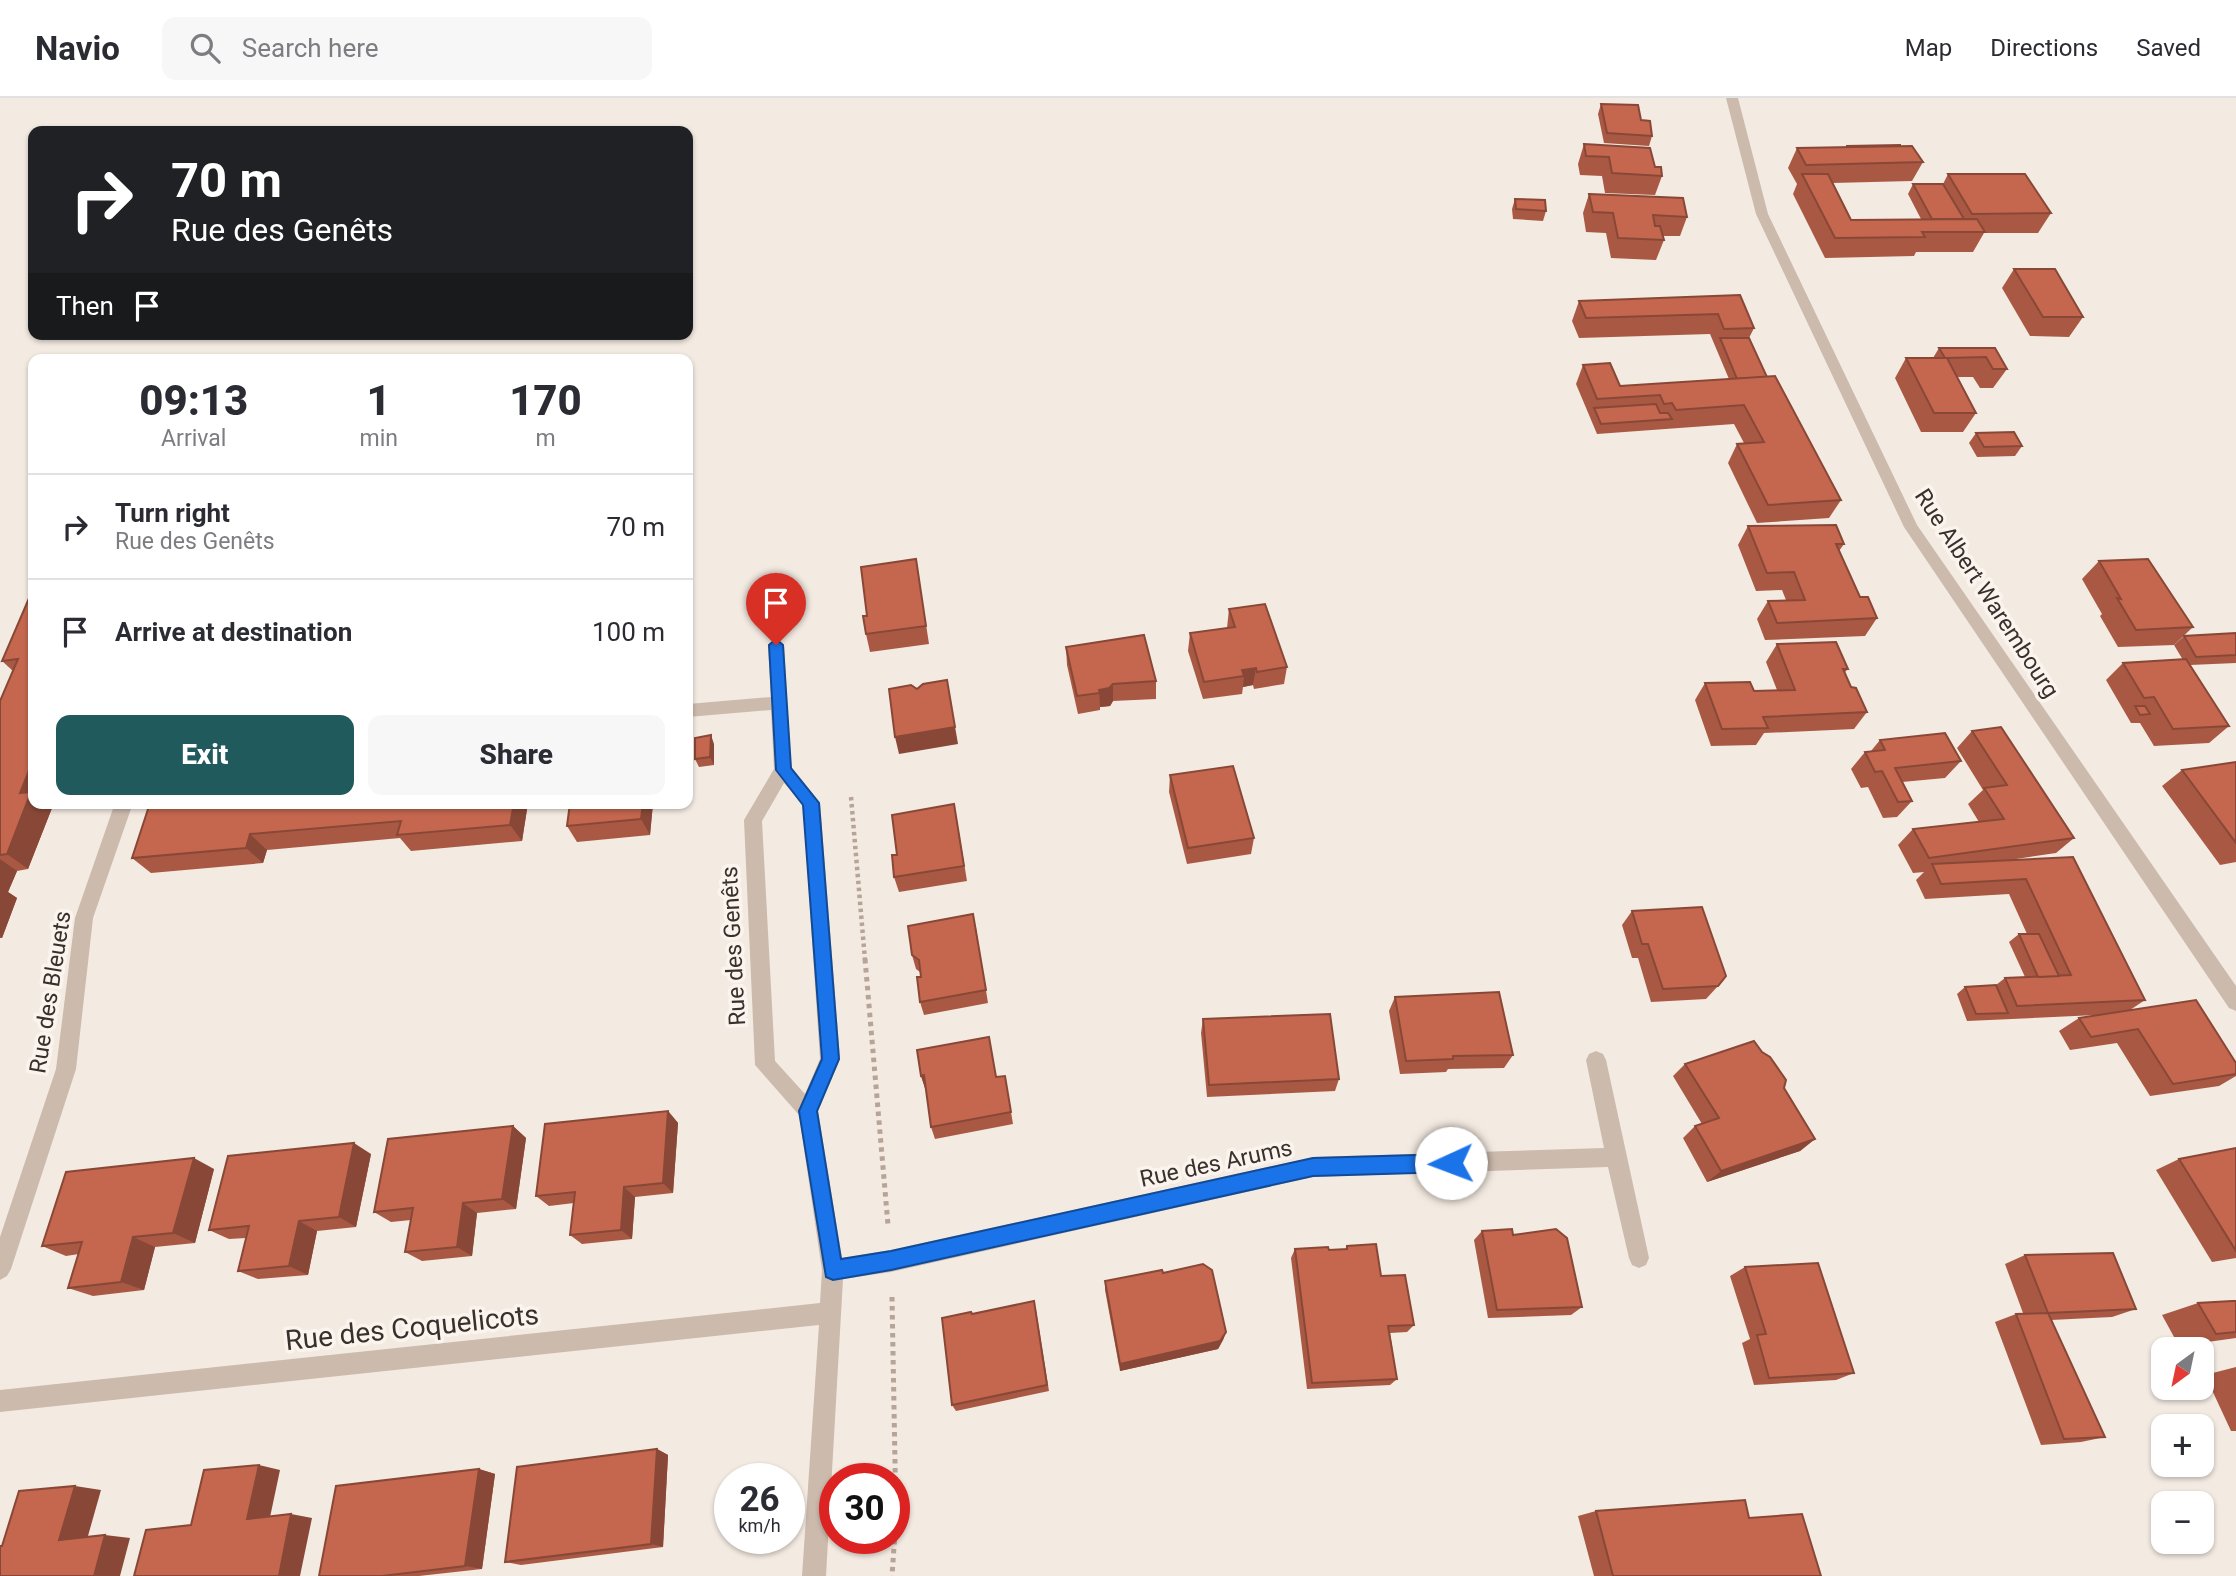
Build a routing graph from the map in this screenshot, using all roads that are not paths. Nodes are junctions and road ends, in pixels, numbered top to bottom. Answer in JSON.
{"nodes":[{"id":1,"x":1732,"y":98,"type":"edge"},
{"id":2,"x":776,"y":645,"type":"dead end"},
{"id":3,"x":779,"y":703,"type":"junction"},
{"id":4,"x":693,"y":711,"type":"edge"},
{"id":5,"x":783,"y":770,"type":"junction"},
{"id":6,"x":122,"y":809,"type":"edge"},
{"id":7,"x":2236,"y":1002,"type":"edge"},
{"id":8,"x":1596,"y":1060,"type":"dead end"},
{"id":9,"x":808,"y":1111,"type":"junction"},
{"id":10,"x":1616,"y":1157,"type":"junction"},
{"id":11,"x":1639,"y":1258,"type":"dead end"},
{"id":12,"x":0,"y":1269,"type":"edge"},
{"id":13,"x":833,"y":1270,"type":"junction"},
{"id":14,"x":831,"y":1313,"type":"junction"},
{"id":15,"x":0,"y":1401,"type":"edge"},
{"id":16,"x":814,"y":1576,"type":"edge"}],
"edges":[{"from":1,"to":7,"type":"street","name":"Rue Albert Warembourg"},
{"from":2,"to":3,"type":"street"},
{"from":3,"to":4,"type":"street"},
{"from":3,"to":5,"type":"street"},
{"from":5,"to":9,"type":"street"},
{"from":5,"to":9,"type":"street","name":"Rue des Genêts"},
{"from":6,"to":12,"type":"street","name":"Rue des Bleuets"},
{"from":8,"to":10,"type":"street"},
{"from":9,"to":13,"type":"street"},
{"from":10,"to":11,"type":"street"},
{"from":10,"to":13,"type":"street","name":"Rue des Arums"},
{"from":13,"to":14,"type":"street"},
{"from":14,"to":15,"type":"street","name":"Rue des Coquelicots"},
{"from":14,"to":16,"type":"street"}]}
